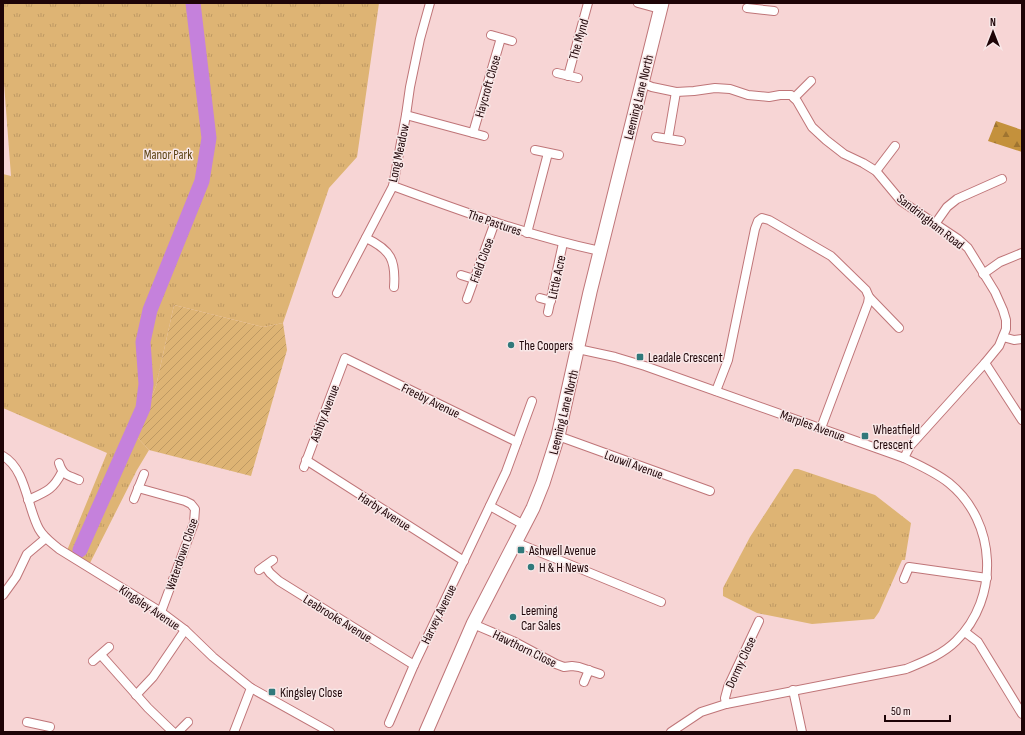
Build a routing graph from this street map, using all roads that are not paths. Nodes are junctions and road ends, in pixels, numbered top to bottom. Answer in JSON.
{"nodes":[{"id":1,"x":430,"y":3,"type":"edge"},
{"id":2,"x":588,"y":3,"type":"edge"},
{"id":3,"x":638,"y":3,"type":"edge"},
{"id":4,"x":661,"y":6,"type":"edge"},
{"id":5,"x":761,"y":6,"type":"edge"},
{"id":6,"x":747,"y":8,"type":"dead end"},
{"id":7,"x":774,"y":11,"type":"dead end"},
{"id":8,"x":491,"y":35,"type":"dead end"},
{"id":9,"x":501,"y":38,"type":"junction"},
{"id":10,"x":512,"y":41,"type":"dead end"},
{"id":11,"x":557,"y":73,"type":"dead end"},
{"id":12,"x":568,"y":76,"type":"junction"},
{"id":13,"x":578,"y":78,"type":"dead end"},
{"id":14,"x":811,"y":81,"type":"dead end"},
{"id":15,"x":642,"y":83,"type":"junction"},
{"id":16,"x":676,"y":92,"type":"junction"},
{"id":17,"x":794,"y":98,"type":"junction"},
{"id":18,"x":406,"y":115,"type":"junction"},
{"id":19,"x":473,"y":133,"type":"junction"},
{"id":20,"x":484,"y":136,"type":"dead end"},
{"id":21,"x":656,"y":136,"type":"dead end"},
{"id":22,"x":668,"y":139,"type":"junction"},
{"id":23,"x":682,"y":141,"type":"dead end"},
{"id":24,"x":895,"y":146,"type":"dead end"},
{"id":25,"x":535,"y":150,"type":"dead end"},
{"id":26,"x":548,"y":153,"type":"junction"},
{"id":27,"x":559,"y":155,"type":"dead end"},
{"id":28,"x":876,"y":171,"type":"junction"},
{"id":29,"x":1002,"y":179,"type":"dead end"},
{"id":30,"x":392,"y":186,"type":"junction"},
{"id":31,"x":494,"y":222,"type":"junction"},
{"id":32,"x":934,"y":224,"type":"junction"},
{"id":33,"x":527,"y":233,"type":"junction"},
{"id":34,"x":366,"y":238,"type":"junction"},
{"id":35,"x":563,"y":243,"type":"junction"},
{"id":36,"x":600,"y":251,"type":"junction"},
{"id":37,"x":1022,"y":253,"type":"edge"},
{"id":38,"x":983,"y":274,"type":"junction"},
{"id":39,"x":461,"y":275,"type":"dead end"},
{"id":40,"x":474,"y":279,"type":"junction"},
{"id":41,"x":394,"y":288,"type":"dead end"},
{"id":42,"x":337,"y":293,"type":"dead end"},
{"id":43,"x":869,"y":297,"type":"junction"},
{"id":44,"x":540,"y":298,"type":"dead end"},
{"id":45,"x":467,"y":299,"type":"dead end"},
{"id":46,"x":551,"y":300,"type":"junction"},
{"id":47,"x":548,"y":312,"type":"dead end"},
{"id":48,"x":899,"y":328,"type":"dead end"},
{"id":49,"x":1003,"y":338,"type":"junction"},
{"id":50,"x":1022,"y":339,"type":"edge"},
{"id":51,"x":578,"y":349,"type":"junction"},
{"id":52,"x":345,"y":358,"type":"joint"},
{"id":53,"x":985,"y":363,"type":"junction"},
{"id":54,"x":716,"y":391,"type":"junction"},
{"id":55,"x":532,"y":401,"type":"dead end"},
{"id":56,"x":1022,"y":420,"type":"edge"},
{"id":57,"x":821,"y":428,"type":"junction"},
{"id":58,"x":558,"y":436,"type":"junction"},
{"id":59,"x":517,"y":442,"type":"junction"},
{"id":60,"x":3,"y":456,"type":"edge"},
{"id":61,"x":904,"y":458,"type":"junction"},
{"id":62,"x":60,"y":463,"type":"dead end"},
{"id":63,"x":305,"y":464,"type":"joint"},
{"id":64,"x":62,"y":472,"type":"junction"},
{"id":65,"x":144,"y":474,"type":"dead end"},
{"id":66,"x":79,"y":480,"type":"dead end"},
{"id":67,"x":138,"y":488,"type":"junction"},
{"id":68,"x":710,"y":491,"type":"dead end"},
{"id":69,"x":134,"y":499,"type":"dead end"},
{"id":70,"x":28,"y":500,"type":"junction"},
{"id":71,"x":490,"y":506,"type":"junction"},
{"id":72,"x":524,"y":526,"type":"junction"},
{"id":73,"x":46,"y":538,"type":"junction"},
{"id":74,"x":515,"y":542,"type":"junction"},
{"id":75,"x":273,"y":560,"type":"dead end"},
{"id":76,"x":464,"y":561,"type":"junction"},
{"id":77,"x":987,"y":578,"type":"junction"},
{"id":78,"x":904,"y":579,"type":"dead end"},
{"id":79,"x":3,"y":595,"type":"edge"},
{"id":80,"x":661,"y":602,"type":"dead end"},
{"id":81,"x":161,"y":612,"type":"junction"},
{"id":82,"x":759,"y":621,"type":"dead end"},
{"id":83,"x":473,"y":624,"type":"junction"},
{"id":84,"x":185,"y":630,"type":"junction"},
{"id":85,"x":965,"y":632,"type":"junction"},
{"id":86,"x":110,"y":647,"type":"dead end"},
{"id":87,"x":101,"y":655,"type":"junction"},
{"id":88,"x":93,"y":661,"type":"dead end"},
{"id":89,"x":414,"y":665,"type":"junction"},
{"id":90,"x":589,"y":670,"type":"junction"},
{"id":91,"x":600,"y":674,"type":"dead end"},
{"id":92,"x":584,"y":682,"type":"dead end"},
{"id":93,"x":251,"y":688,"type":"junction"},
{"id":94,"x":793,"y":690,"type":"junction"},
{"id":95,"x":136,"y":694,"type":"junction"},
{"id":96,"x":1019,"y":702,"type":"edge"},
{"id":97,"x":726,"y":704,"type":"junction"},
{"id":98,"x":1022,"y":714,"type":"edge"},
{"id":99,"x":27,"y":722,"type":"dead end"},
{"id":100,"x":188,"y":722,"type":"dead end"},
{"id":101,"x":389,"y":723,"type":"dead end"},
{"id":102,"x":50,"y":727,"type":"dead end"},
{"id":103,"x":38,"y":728,"type":"edge"},
{"id":104,"x":173,"y":732,"type":"edge"},
{"id":105,"x":178,"y":732,"type":"edge"},
{"id":106,"x":234,"y":732,"type":"edge"},
{"id":107,"x":330,"y":732,"type":"edge"},
{"id":108,"x":426,"y":732,"type":"edge"},
{"id":109,"x":671,"y":732,"type":"edge"},
{"id":110,"x":802,"y":732,"type":"edge"}],
"edges":[{"from":1,"to":18,"type":"street","name":"Long Meadow"},
{"from":2,"to":12,"type":"street","name":"The Mynd"},
{"from":3,"to":4,"type":"street"},
{"from":4,"to":15,"type":"highway","name":"Leeming Lane North"},
{"from":5,"to":6,"type":"street"},
{"from":5,"to":7,"type":"street"},
{"from":8,"to":9,"type":"street"},
{"from":9,"to":10,"type":"street"},
{"from":9,"to":19,"type":"street","name":"Haycroft Close"},
{"from":11,"to":12,"type":"street"},
{"from":12,"to":13,"type":"street"},
{"from":14,"to":17,"type":"street"},
{"from":15,"to":16,"type":"street"},
{"from":15,"to":36,"type":"highway","name":"Leeming Lane North"},
{"from":16,"to":17,"type":"street"},
{"from":16,"to":22,"type":"street"},
{"from":17,"to":28,"type":"street","name":"Sandringham Road"},
{"from":18,"to":19,"type":"street","name":"Haycroft Close"},
{"from":18,"to":30,"type":"street","name":"Long Meadow"},
{"from":19,"to":20,"type":"street","name":"Haycroft Close"},
{"from":21,"to":22,"type":"street"},
{"from":22,"to":23,"type":"street"},
{"from":24,"to":28,"type":"street"},
{"from":25,"to":26,"type":"street"},
{"from":26,"to":27,"type":"street"},
{"from":26,"to":33,"type":"street"},
{"from":28,"to":32,"type":"street","name":"Sandringham Road"},
{"from":29,"to":32,"type":"street"},
{"from":30,"to":31,"type":"street","name":"The Pastures"},
{"from":30,"to":34,"type":"street","name":"Long Meadow"},
{"from":31,"to":33,"type":"street","name":"The Pastures"},
{"from":31,"to":40,"type":"street","name":"Field Close"},
{"from":32,"to":38,"type":"street","name":"Sandringham Road"},
{"from":33,"to":35,"type":"street","name":"The Pastures"},
{"from":34,"to":41,"type":"street"},
{"from":34,"to":42,"type":"street","name":"Long Meadow"},
{"from":35,"to":36,"type":"street","name":"The Pastures"},
{"from":35,"to":46,"type":"street","name":"Little Acre"},
{"from":36,"to":51,"type":"highway","name":"Leeming Lane North"},
{"from":37,"to":38,"type":"street"},
{"from":38,"to":49,"type":"street","name":"Sandringham Road"},
{"from":39,"to":40,"type":"street"},
{"from":40,"to":45,"type":"street","name":"Field Close"},
{"from":43,"to":48,"type":"street"},
{"from":43,"to":54,"type":"street"},
{"from":43,"to":57,"type":"street"},
{"from":44,"to":46,"type":"street"},
{"from":46,"to":47,"type":"street","name":"Little Acre"},
{"from":49,"to":50,"type":"street"},
{"from":49,"to":53,"type":"street","name":"Sandringham Road"},
{"from":51,"to":54,"type":"street","name":"Marples Avenue"},
{"from":51,"to":58,"type":"highway","name":"Leeming Lane North"},
{"from":52,"to":59,"type":"street","name":"Freeby Avenue"},
{"from":52,"to":63,"type":"street","name":"Ashby Avenue"},
{"from":53,"to":56,"type":"street"},
{"from":53,"to":61,"type":"street"},
{"from":54,"to":57,"type":"street","name":"Marples Avenue"},
{"from":55,"to":59,"type":"street","name":"Harvey Avenue"},
{"from":57,"to":61,"type":"street","name":"Marples Avenue"},
{"from":58,"to":68,"type":"street","name":"Louwil Avenue"},
{"from":58,"to":72,"type":"highway","name":"Leeming Lane North"},
{"from":59,"to":71,"type":"street","name":"Harvey Avenue"},
{"from":60,"to":70,"type":"street","name":"Kingsley Avenue"},
{"from":61,"to":77,"type":"street","name":"Marples Avenue"},
{"from":62,"to":64,"type":"street"},
{"from":63,"to":76,"type":"street","name":"Harby Avenue"},
{"from":64,"to":66,"type":"street"},
{"from":64,"to":70,"type":"street"},
{"from":65,"to":67,"type":"street"},
{"from":67,"to":69,"type":"street"},
{"from":67,"to":81,"type":"street","name":"Waterdown Close"},
{"from":70,"to":73,"type":"street","name":"Kingsley Avenue"},
{"from":71,"to":72,"type":"street"},
{"from":71,"to":76,"type":"street","name":"Harvey Avenue"},
{"from":72,"to":74,"type":"highway","name":"Leeming Lane North"},
{"from":73,"to":79,"type":"street"},
{"from":73,"to":81,"type":"street","name":"Kingsley Avenue"},
{"from":74,"to":80,"type":"street"},
{"from":74,"to":83,"type":"highway","name":"Leeming Lane North"},
{"from":75,"to":89,"type":"street","name":"Leabrooks Avenue"},
{"from":76,"to":89,"type":"street","name":"Harvey Avenue"},
{"from":77,"to":78,"type":"street"},
{"from":77,"to":85,"type":"street","name":"Marples Avenue"},
{"from":81,"to":84,"type":"street","name":"Kingsley Avenue"},
{"from":82,"to":97,"type":"street","name":"Dormy Close"},
{"from":83,"to":90,"type":"street","name":"Hawthorn Close"},
{"from":83,"to":108,"type":"highway","name":"Leeming Lane North"},
{"from":84,"to":93,"type":"street","name":"Kingsley Avenue"},
{"from":84,"to":95,"type":"street"},
{"from":85,"to":94,"type":"street","name":"Marples Avenue"},
{"from":85,"to":96,"type":"street"},
{"from":86,"to":87,"type":"street"},
{"from":87,"to":88,"type":"street"},
{"from":87,"to":95,"type":"street"},
{"from":89,"to":101,"type":"street","name":"Harvey Avenue"},
{"from":90,"to":91,"type":"street","name":"Hawthorn Close"},
{"from":90,"to":92,"type":"street"},
{"from":93,"to":106,"type":"street"},
{"from":93,"to":107,"type":"street","name":"Kingsley Avenue"},
{"from":94,"to":97,"type":"street","name":"Marples Avenue"},
{"from":94,"to":110,"type":"street"},
{"from":95,"to":104,"type":"street"},
{"from":96,"to":98,"type":"street"},
{"from":97,"to":109,"type":"street","name":"Marples Avenue"},
{"from":99,"to":103,"type":"street"},
{"from":100,"to":105,"type":"street"},
{"from":102,"to":103,"type":"street"}]}
